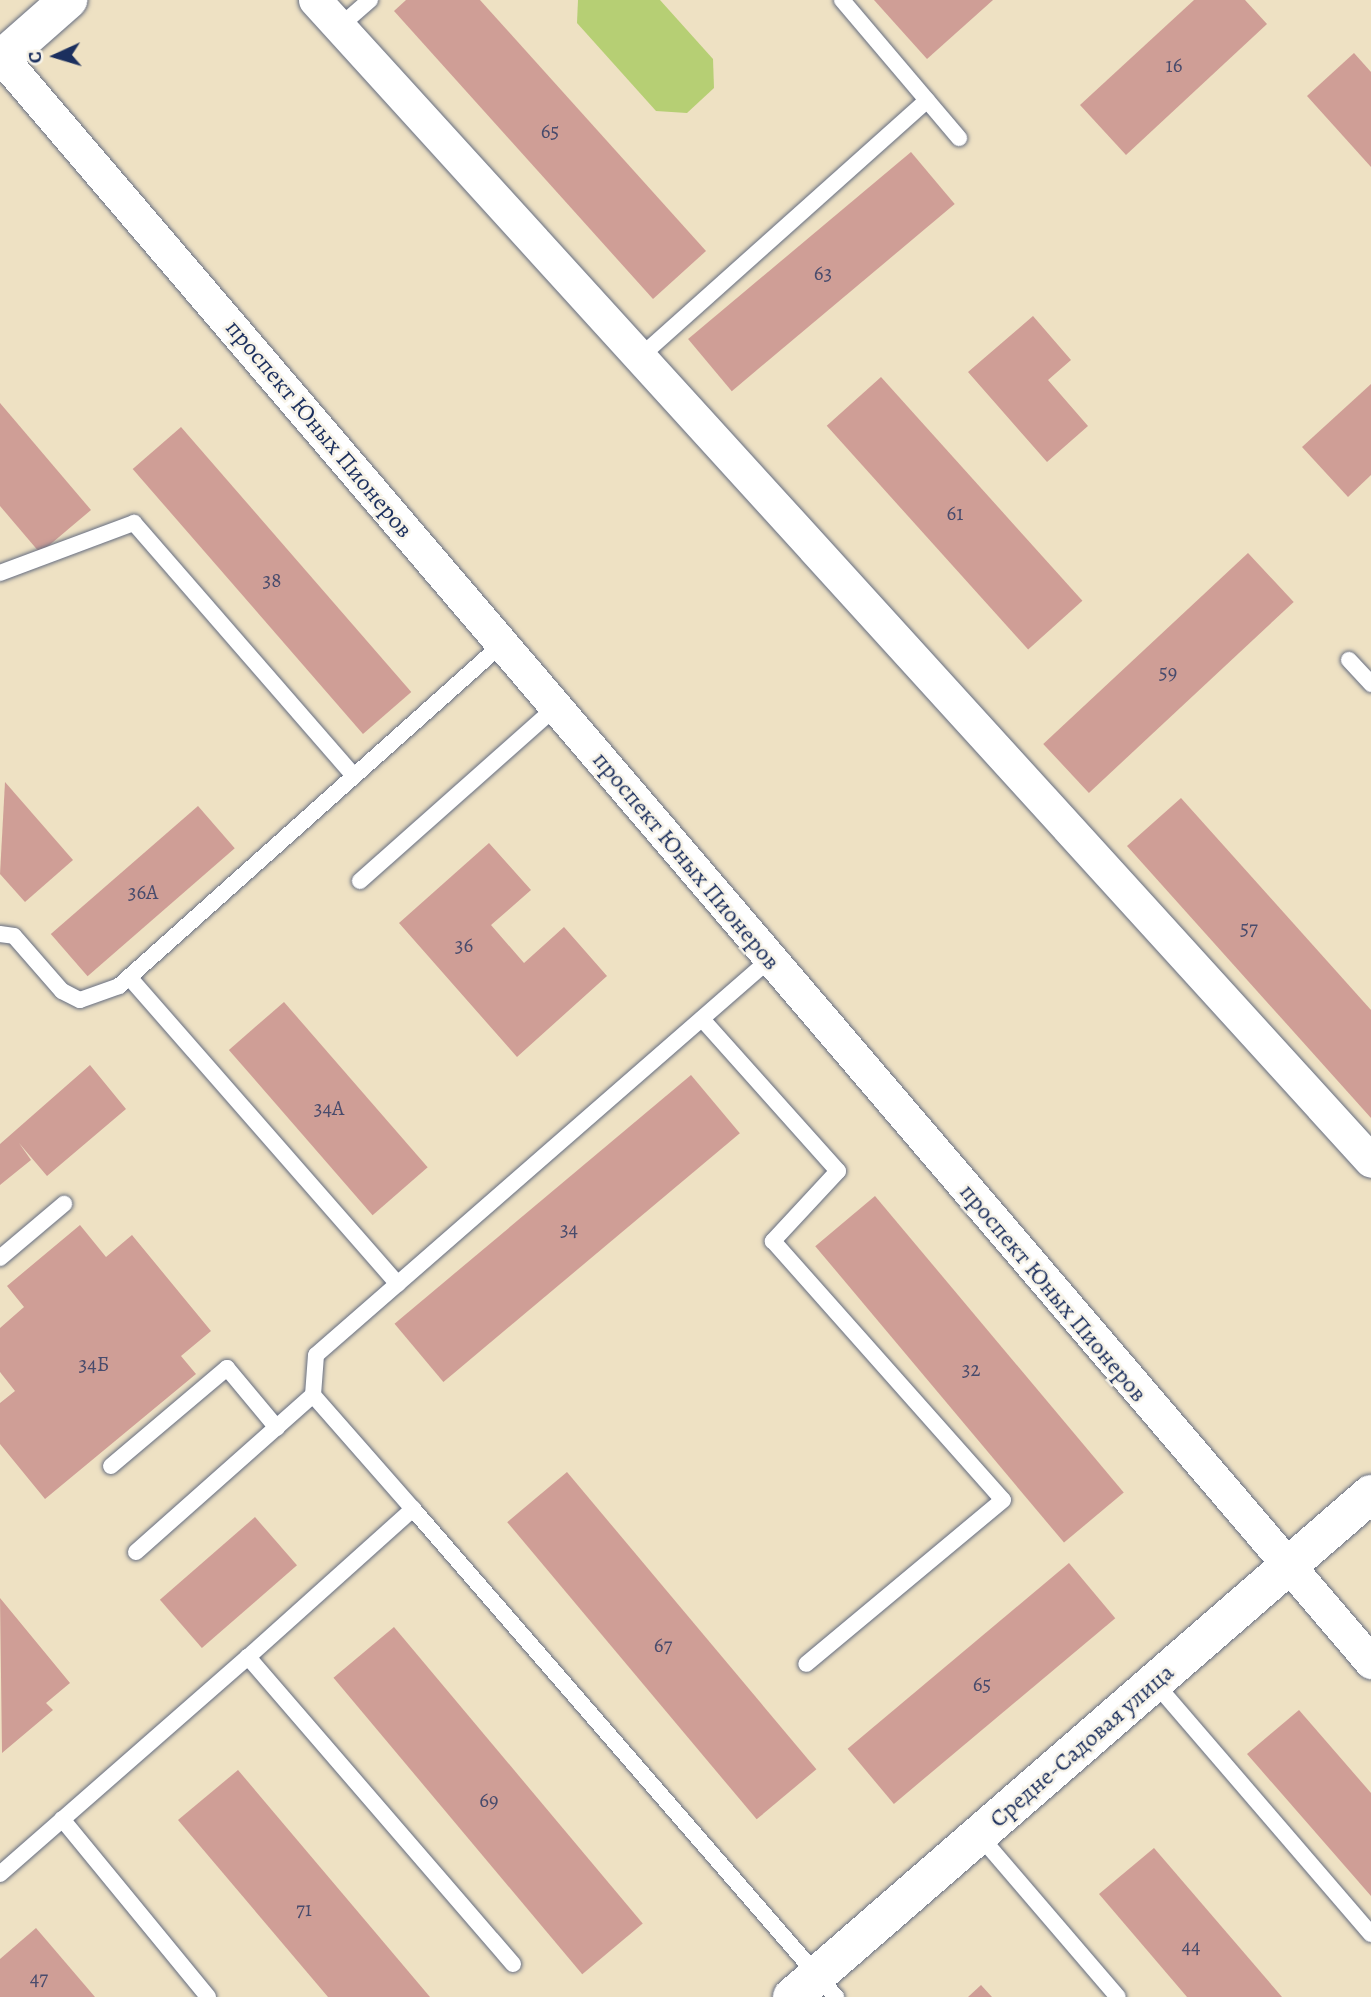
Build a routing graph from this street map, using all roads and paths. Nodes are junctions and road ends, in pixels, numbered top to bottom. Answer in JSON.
{"nodes":[{"id":1,"x":68,"y":0,"type":"edge"},
{"id":2,"x":315,"y":0,"type":"edge"},
{"id":3,"x":370,"y":0,"type":"edge"},
{"id":4,"x":842,"y":0,"type":"edge"},
{"id":5,"x":339,"y":26,"type":"junction"},
{"id":6,"x":1,"y":59,"type":"edge"},
{"id":7,"x":928,"y":100,"type":"junction"},
{"id":8,"x":959,"y":138,"type":"dead end"},
{"id":9,"x":640,"y":357,"type":"junction"},
{"id":10,"x":0,"y":573,"type":"edge"},
{"id":11,"x":502,"y":644,"type":"junction"},
{"id":12,"x":1349,"y":660,"type":"dead end"},
{"id":13,"x":1371,"y":684,"type":"edge"},
{"id":14,"x":556,"y":707,"type":"junction"},
{"id":15,"x":354,"y":776,"type":"junction"},
{"id":16,"x":360,"y":881,"type":"dead end"},
{"id":17,"x":0,"y":934,"type":"edge"},
{"id":18,"x":769,"y":960,"type":"junction"},
{"id":19,"x":129,"y":977,"type":"junction"},
{"id":20,"x":702,"y":1019,"type":"junction"},
{"id":21,"x":1371,"y":1161,"type":"edge"},
{"id":22,"x":64,"y":1203,"type":"dead end"},
{"id":23,"x":0,"y":1258,"type":"edge"},
{"id":24,"x":398,"y":1284,"type":"junction"},
{"id":25,"x":313,"y":1395,"type":"junction"},
{"id":26,"x":277,"y":1428,"type":"junction"},
{"id":27,"x":111,"y":1466,"type":"dead end"},
{"id":28,"x":1371,"y":1494,"type":"edge"},
{"id":29,"x":414,"y":1509,"type":"junction"},
{"id":30,"x":136,"y":1552,"type":"dead end"},
{"id":31,"x":1287,"y":1568,"type":"junction"},
{"id":32,"x":248,"y":1657,"type":"junction"},
{"id":33,"x":1371,"y":1662,"type":"edge"},
{"id":34,"x":806,"y":1664,"type":"dead end"},
{"id":35,"x":1155,"y":1683,"type":"junction"},
{"id":36,"x":62,"y":1819,"type":"junction"},
{"id":37,"x":979,"y":1835,"type":"junction"},
{"id":38,"x":0,"y":1874,"type":"edge"},
{"id":39,"x":1371,"y":1934,"type":"edge"},
{"id":40,"x":513,"y":1964,"type":"dead end"},
{"id":41,"x":815,"y":1990,"type":"edge"},
{"id":42,"x":208,"y":1997,"type":"edge"},
{"id":43,"x":1118,"y":1997,"type":"edge"}],
"edges":[{"from":1,"to":6,"type":"street"},
{"from":2,"to":5,"type":"street"},
{"from":3,"to":5,"type":"lane"},
{"from":4,"to":7,"type":"lane"},
{"from":5,"to":9,"type":"street"},
{"from":6,"to":11,"type":"street","name":"проспект Юных Пионеров"},
{"from":7,"to":8,"type":"lane"},
{"from":7,"to":9,"type":"lane"},
{"from":9,"to":21,"type":"street"},
{"from":10,"to":15,"type":"lane"},
{"from":11,"to":14,"type":"street","name":"проспект Юных Пионеров"},
{"from":11,"to":15,"type":"lane"},
{"from":12,"to":13,"type":"lane"},
{"from":14,"to":16,"type":"lane"},
{"from":14,"to":18,"type":"street","name":"проспект Юных Пионеров"},
{"from":15,"to":19,"type":"lane"},
{"from":17,"to":19,"type":"lane"},
{"from":18,"to":20,"type":"lane"},
{"from":18,"to":31,"type":"street","name":"проспект Юных Пионеров"},
{"from":19,"to":24,"type":"lane"},
{"from":20,"to":24,"type":"lane"},
{"from":20,"to":34,"type":"lane"},
{"from":22,"to":23,"type":"lane"},
{"from":24,"to":25,"type":"lane"},
{"from":25,"to":26,"type":"lane"},
{"from":25,"to":29,"type":"lane"},
{"from":26,"to":27,"type":"lane"},
{"from":26,"to":30,"type":"lane"},
{"from":28,"to":31,"type":"street","name":"Средне-Садовая улица"},
{"from":29,"to":32,"type":"lane"},
{"from":29,"to":41,"type":"lane"},
{"from":31,"to":33,"type":"street","name":"проспект Юных Пионеров"},
{"from":31,"to":35,"type":"street","name":"Средне-Садовая улица"},
{"from":32,"to":36,"type":"lane"},
{"from":32,"to":40,"type":"lane"},
{"from":35,"to":37,"type":"street","name":"Средне-Садовая улица"},
{"from":35,"to":39,"type":"lane"},
{"from":36,"to":38,"type":"lane"},
{"from":36,"to":42,"type":"lane"},
{"from":37,"to":41,"type":"street","name":"Средне-Садовая улица"},
{"from":37,"to":43,"type":"lane"}]}
